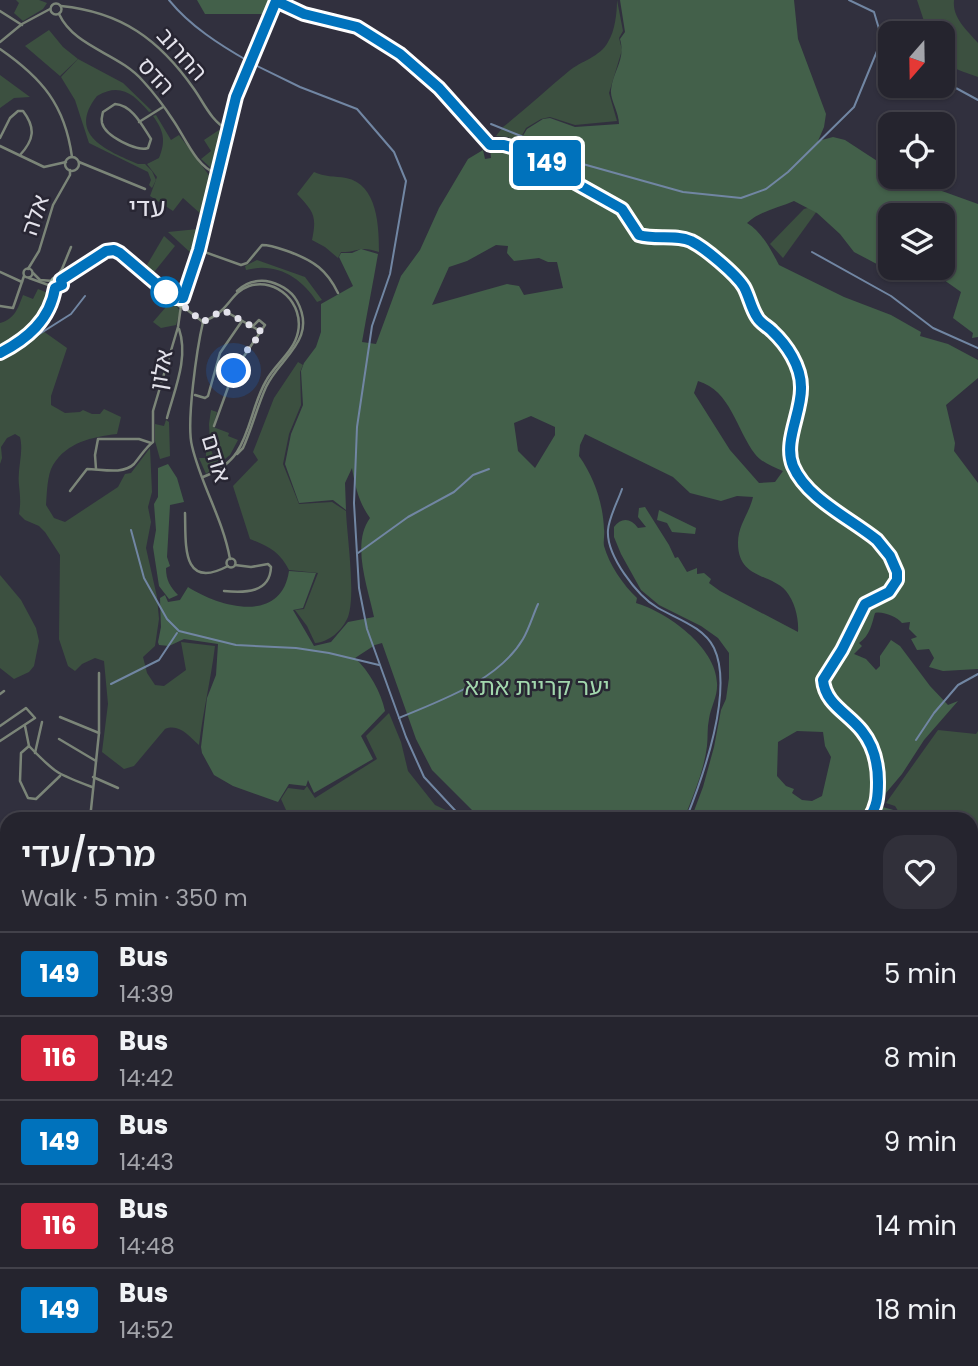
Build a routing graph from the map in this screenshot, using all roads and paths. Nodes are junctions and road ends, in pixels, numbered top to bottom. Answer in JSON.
{"nodes":[{"id":1,"x":49,"y":0,"type":"edge"},
{"id":2,"x":276,"y":1,"type":"edge"},
{"id":3,"x":53,"y":4,"type":"junction"},
{"id":4,"x":61,"y":6,"type":"junction"},
{"id":5,"x":50,"y":9,"type":"junction"},
{"id":6,"x":0,"y":11,"type":"edge"},
{"id":7,"x":58,"y":14,"type":"junction"},
{"id":8,"x":22,"y":25,"type":"junction"},
{"id":9,"x":0,"y":46,"type":"edge"},
{"id":10,"x":164,"y":106,"type":"junction"},
{"id":11,"x":139,"y":122,"type":"junction"},
{"id":12,"x":228,"y":130,"type":"junction"},
{"id":13,"x":0,"y":138,"type":"edge"},
{"id":14,"x":0,"y":146,"type":"edge"},
{"id":15,"x":20,"y":155,"type":"junction"},
{"id":16,"x":72,"y":157,"type":"junction"},
{"id":17,"x":66,"y":162,"type":"junction"},
{"id":18,"x":79,"y":162,"type":"junction"},
{"id":19,"x":70,"y":170,"type":"junction"},
{"id":20,"x":217,"y":174,"type":"junction"},
{"id":21,"x":145,"y":189,"type":"dead end"},
{"id":22,"x":71,"y":247,"type":"dead end"},
{"id":23,"x":199,"y":250,"type":"junction"},
{"id":24,"x":28,"y":269,"type":"junction"},
{"id":25,"x":0,"y":272,"type":"edge"},
{"id":26,"x":33,"y":273,"type":"junction"},
{"id":27,"x":27,"y":277,"type":"junction"},
{"id":28,"x":22,"y":282,"type":"junction"},
{"id":29,"x":56,"y":283,"type":"junction"},
{"id":30,"x":338,"y":292,"type":"dead end"},
{"id":31,"x":182,"y":303,"type":"junction"},
{"id":32,"x":0,"y":306,"type":"edge"},
{"id":33,"x":223,"y":310,"type":"junction"},
{"id":34,"x":243,"y":321,"type":"junction"},
{"id":35,"x":203,"y":322,"type":"junction"},
{"id":36,"x":178,"y":327,"type":"junction"},
{"id":37,"x":252,"y":327,"type":"junction"},
{"id":38,"x":262,"y":332,"type":"junction"},
{"id":39,"x":0,"y":353,"type":"edge"},
{"id":40,"x":194,"y":395,"type":"junction"},
{"id":41,"x":167,"y":418,"type":"dead end"},
{"id":42,"x":214,"y":426,"type":"dead end"},
{"id":43,"x":151,"y":443,"type":"junction"},
{"id":44,"x":96,"y":469,"type":"junction"},
{"id":45,"x":203,"y":477,"type":"junction"},
{"id":46,"x":70,"y":491,"type":"dead end"},
{"id":47,"x":185,"y":513,"type":"dead end"},
{"id":48,"x":230,"y":559,"type":"junction"},
{"id":49,"x":235,"y":565,"type":"junction"},
{"id":50,"x":228,"y":566,"type":"junction"},
{"id":51,"x":225,"y":591,"type":"dead end"},
{"id":52,"x":99,"y":673,"type":"dead end"},
{"id":53,"x":4,"y":691,"type":"dead end"},
{"id":54,"x":0,"y":694,"type":"edge"},
{"id":55,"x":60,"y":718,"type":"dead end"},
{"id":56,"x":42,"y":722,"type":"dead end"},
{"id":57,"x":25,"y":725,"type":"junction"},
{"id":58,"x":0,"y":726,"type":"edge"},
{"id":59,"x":99,"y":733,"type":"junction"},
{"id":60,"x":59,"y":739,"type":"dead end"},
{"id":61,"x":0,"y":741,"type":"edge"},
{"id":62,"x":29,"y":746,"type":"junction"},
{"id":63,"x":35,"y":753,"type":"junction"},
{"id":64,"x":96,"y":761,"type":"junction"},
{"id":65,"x":60,"y":776,"type":"junction"},
{"id":66,"x":93,"y":777,"type":"junction"},
{"id":67,"x":92,"y":787,"type":"junction"},
{"id":68,"x":118,"y":788,"type":"dead end"},
{"id":69,"x":877,"y":806,"type":"junction"},
{"id":70,"x":90,"y":812,"type":"edge"},
{"id":71,"x":873,"y":812,"type":"edge"},
{"id":72,"x":878,"y":812,"type":"edge"}],
"edges":[{"from":1,"to":3,"type":"street"},
{"from":2,"to":12,"type":"street"},
{"from":2,"to":69,"type":"street"},
{"from":3,"to":4,"type":"street","name":"החרוב"},
{"from":3,"to":5,"type":"street"},
{"from":4,"to":7,"type":"street"},
{"from":4,"to":12,"type":"street","name":"החרוב"},
{"from":5,"to":7,"type":"street","name":"הדס"},
{"from":5,"to":8,"type":"street"},
{"from":6,"to":8,"type":"street"},
{"from":7,"to":10,"type":"street","name":"הדס"},
{"from":8,"to":9,"type":"street"},
{"from":9,"to":16,"type":"street"},
{"from":10,"to":11,"type":"street"},
{"from":10,"to":20,"type":"street","name":"הדס"},
{"from":11,"to":11,"type":"street"},
{"from":12,"to":20,"type":"street"},
{"from":13,"to":15,"type":"street"},
{"from":14,"to":15,"type":"street"},
{"from":15,"to":17,"type":"street"},
{"from":16,"to":17,"type":"street"},
{"from":16,"to":18,"type":"street"},
{"from":17,"to":19,"type":"street"},
{"from":18,"to":19,"type":"street"},
{"from":18,"to":21,"type":"street"},
{"from":19,"to":24,"type":"street","name":"אלה"},
{"from":20,"to":23,"type":"street"},
{"from":22,"to":29,"type":"street"},
{"from":23,"to":30,"type":"street"},
{"from":23,"to":31,"type":"street"},
{"from":24,"to":26,"type":"street"},
{"from":24,"to":27,"type":"street","name":"אלה"},
{"from":25,"to":28,"type":"street"},
{"from":26,"to":27,"type":"street"},
{"from":26,"to":29,"type":"street"},
{"from":27,"to":28,"type":"street"},
{"from":27,"to":29,"type":"street"},
{"from":28,"to":32,"type":"street"},
{"from":29,"to":31,"type":"street"},
{"from":29,"to":39,"type":"street"},
{"from":31,"to":35,"type":"street"},
{"from":31,"to":36,"type":"street"},
{"from":33,"to":34,"type":"street"},
{"from":33,"to":35,"type":"street"},
{"from":33,"to":45,"type":"street"},
{"from":34,"to":37,"type":"street"},
{"from":34,"to":40,"type":"street"},
{"from":35,"to":40,"type":"street","name":"אודם"},
{"from":36,"to":41,"type":"street","name":"אלון"},
{"from":36,"to":43,"type":"street"},
{"from":37,"to":38,"type":"street"},
{"from":37,"to":38,"type":"street"},
{"from":38,"to":42,"type":"street"},
{"from":40,"to":45,"type":"street","name":"אודם"},
{"from":43,"to":44,"type":"street"},
{"from":43,"to":44,"type":"street"},
{"from":44,"to":46,"type":"street"},
{"from":45,"to":48,"type":"street","name":"אודם"},
{"from":47,"to":50,"type":"street"},
{"from":48,"to":49,"type":"street"},
{"from":48,"to":50,"type":"street"},
{"from":49,"to":50,"type":"street"},
{"from":49,"to":51,"type":"street"},
{"from":52,"to":59,"type":"street"},
{"from":53,"to":54,"type":"street"},
{"from":55,"to":59,"type":"street"},
{"from":56,"to":63,"type":"street"},
{"from":57,"to":58,"type":"street"},
{"from":57,"to":61,"type":"street"},
{"from":57,"to":62,"type":"street"},
{"from":59,"to":64,"type":"street"},
{"from":60,"to":64,"type":"street"},
{"from":62,"to":63,"type":"street"},
{"from":62,"to":65,"type":"street"},
{"from":63,"to":65,"type":"street"},
{"from":64,"to":66,"type":"street"},
{"from":65,"to":67,"type":"street"},
{"from":66,"to":67,"type":"street"},
{"from":66,"to":68,"type":"street"},
{"from":67,"to":70,"type":"street"},
{"from":69,"to":71,"type":"street"},
{"from":69,"to":72,"type":"street"}]}
